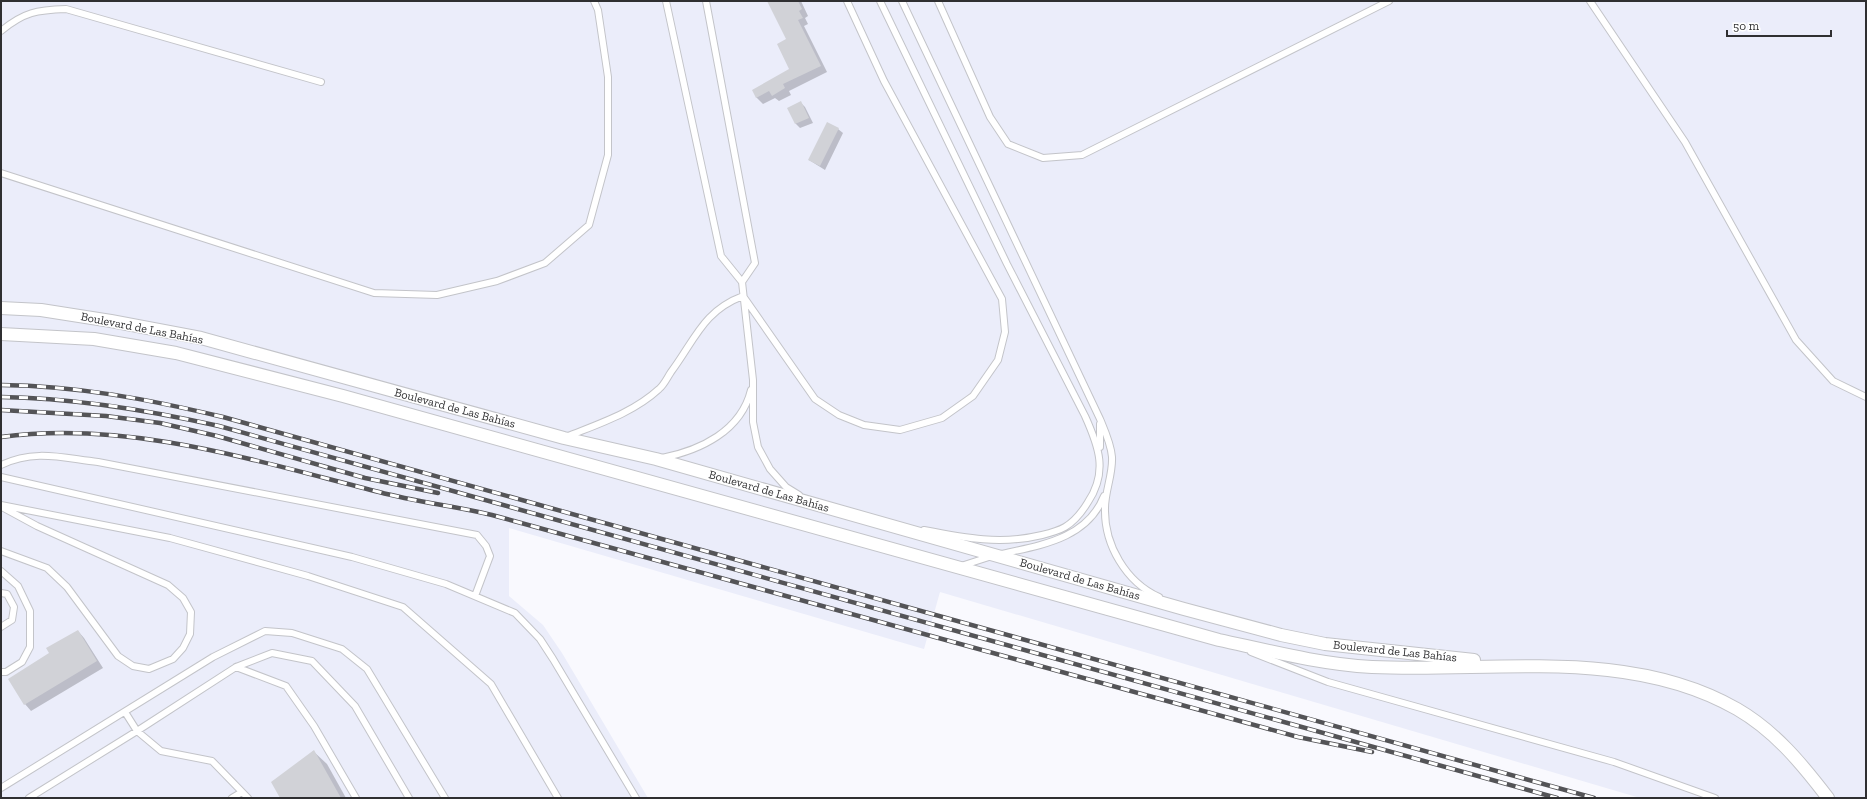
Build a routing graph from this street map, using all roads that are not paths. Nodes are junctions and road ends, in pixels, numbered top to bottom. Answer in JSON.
{"nodes":[{"id":1,"x":594,"y":1,"type":"edge"},
{"id":2,"x":666,"y":1,"type":"edge"},
{"id":3,"x":706,"y":1,"type":"edge"},
{"id":4,"x":847,"y":1,"type":"edge"},
{"id":5,"x":880,"y":1,"type":"edge"},
{"id":6,"x":902,"y":1,"type":"edge"},
{"id":7,"x":938,"y":1,"type":"edge"},
{"id":8,"x":1389,"y":1,"type":"edge"},
{"id":9,"x":1590,"y":1,"type":"edge"},
{"id":10,"x":1,"y":31,"type":"edge"},
{"id":11,"x":321,"y":82,"type":"dead end"},
{"id":12,"x":1,"y":173,"type":"edge"},
{"id":13,"x":742,"y":282,"type":"junction"},
{"id":14,"x":743,"y":296,"type":"junction"},
{"id":15,"x":1,"y":308,"type":"edge"},
{"id":16,"x":1,"y":334,"type":"edge"},
{"id":17,"x":753,"y":380,"type":"junction"},
{"id":18,"x":1866,"y":397,"type":"edge"},
{"id":19,"x":1100,"y":419,"type":"junction"},
{"id":20,"x":564,"y":438,"type":"junction"},
{"id":21,"x":656,"y":460,"type":"junction"},
{"id":22,"x":1101,"y":464,"type":"junction"},
{"id":23,"x":1,"y":466,"type":"edge"},
{"id":24,"x":1,"y":476,"type":"edge"},
{"id":25,"x":1110,"y":482,"type":"junction"},
{"id":26,"x":810,"y":503,"type":"junction"},
{"id":27,"x":1,"y":506,"type":"edge"},
{"id":28,"x":854,"y":516,"type":"junction"},
{"id":29,"x":1,"y":551,"type":"edge"},
{"id":30,"x":997,"y":555,"type":"junction"},
{"id":31,"x":957,"y":566,"type":"junction"},
{"id":32,"x":1,"y":571,"type":"edge"},
{"id":33,"x":1,"y":593,"type":"edge"},
{"id":34,"x":475,"y":596,"type":"junction"},
{"id":35,"x":1184,"y":609,"type":"junction"},
{"id":36,"x":1,"y":627,"type":"edge"},
{"id":37,"x":1220,"y":640,"type":"junction"},
{"id":38,"x":236,"y":667,"type":"junction"},
{"id":39,"x":1537,"y":667,"type":"junction"},
{"id":40,"x":1,"y":672,"type":"edge"},
{"id":41,"x":125,"y":712,"type":"junction"},
{"id":42,"x":138,"y":731,"type":"junction"},
{"id":43,"x":1,"y":788,"type":"edge"},
{"id":44,"x":242,"y":792,"type":"junction"},
{"id":45,"x":29,"y":798,"type":"edge"},
{"id":46,"x":232,"y":798,"type":"edge"},
{"id":47,"x":248,"y":798,"type":"edge"},
{"id":48,"x":356,"y":798,"type":"edge"},
{"id":49,"x":408,"y":798,"type":"edge"},
{"id":50,"x":445,"y":798,"type":"edge"},
{"id":51,"x":558,"y":798,"type":"edge"},
{"id":52,"x":636,"y":798,"type":"edge"},
{"id":53,"x":1716,"y":798,"type":"edge"},
{"id":54,"x":1828,"y":798,"type":"edge"}],
"edges":[{"from":1,"to":12,"type":"lane"},
{"from":2,"to":13,"type":"lane"},
{"from":3,"to":13,"type":"lane"},
{"from":4,"to":14,"type":"lane"},
{"from":5,"to":22,"type":"lane"},
{"from":6,"to":19,"type":"lane"},
{"from":7,"to":8,"type":"lane"},
{"from":9,"to":18,"type":"lane"},
{"from":10,"to":11,"type":"lane"},
{"from":13,"to":14,"type":"lane"},
{"from":14,"to":17,"type":"lane"},
{"from":14,"to":20,"type":"lane"},
{"from":15,"to":20,"type":"street","name":"Boulevard de Las Bahías"},
{"from":16,"to":31,"type":"street","name":"Boulevard de Las Bahías"},
{"from":17,"to":21,"type":"lane"},
{"from":17,"to":26,"type":"lane"},
{"from":19,"to":22,"type":"lane"},
{"from":19,"to":25,"type":"lane"},
{"from":20,"to":21,"type":"street","name":"Boulevard de Las Bahías"},
{"from":21,"to":26,"type":"street","name":"Boulevard de Las Bahías"},
{"from":22,"to":28,"type":"lane"},
{"from":23,"to":34,"type":"lane"},
{"from":24,"to":34,"type":"lane"},
{"from":25,"to":30,"type":"lane"},
{"from":25,"to":35,"type":"lane"},
{"from":26,"to":28,"type":"street","name":"Boulevard de Las Bahías"},
{"from":27,"to":29,"type":"lane"},
{"from":27,"to":51,"type":"lane"},
{"from":28,"to":30,"type":"street","name":"Boulevard de Las Bahías"},
{"from":30,"to":31,"type":"lane"},
{"from":30,"to":35,"type":"street","name":"Boulevard de Las Bahías"},
{"from":31,"to":37,"type":"street","name":"Boulevard de Las Bahías"},
{"from":32,"to":40,"type":"lane"},
{"from":33,"to":36,"type":"lane"},
{"from":34,"to":52,"type":"lane"},
{"from":35,"to":39,"type":"street","name":"Boulevard de Las Bahías"},
{"from":37,"to":39,"type":"street","name":"Boulevard de Las Bahías"},
{"from":37,"to":53,"type":"lane"},
{"from":38,"to":42,"type":"lane"},
{"from":38,"to":48,"type":"lane"},
{"from":38,"to":49,"type":"lane"},
{"from":39,"to":54,"type":"street","name":"Boulevard de Las Bahías"},
{"from":41,"to":42,"type":"lane"},
{"from":41,"to":43,"type":"lane"},
{"from":41,"to":50,"type":"lane"},
{"from":42,"to":44,"type":"lane"},
{"from":42,"to":45,"type":"lane"},
{"from":44,"to":46,"type":"lane"},
{"from":44,"to":47,"type":"lane"}]}
